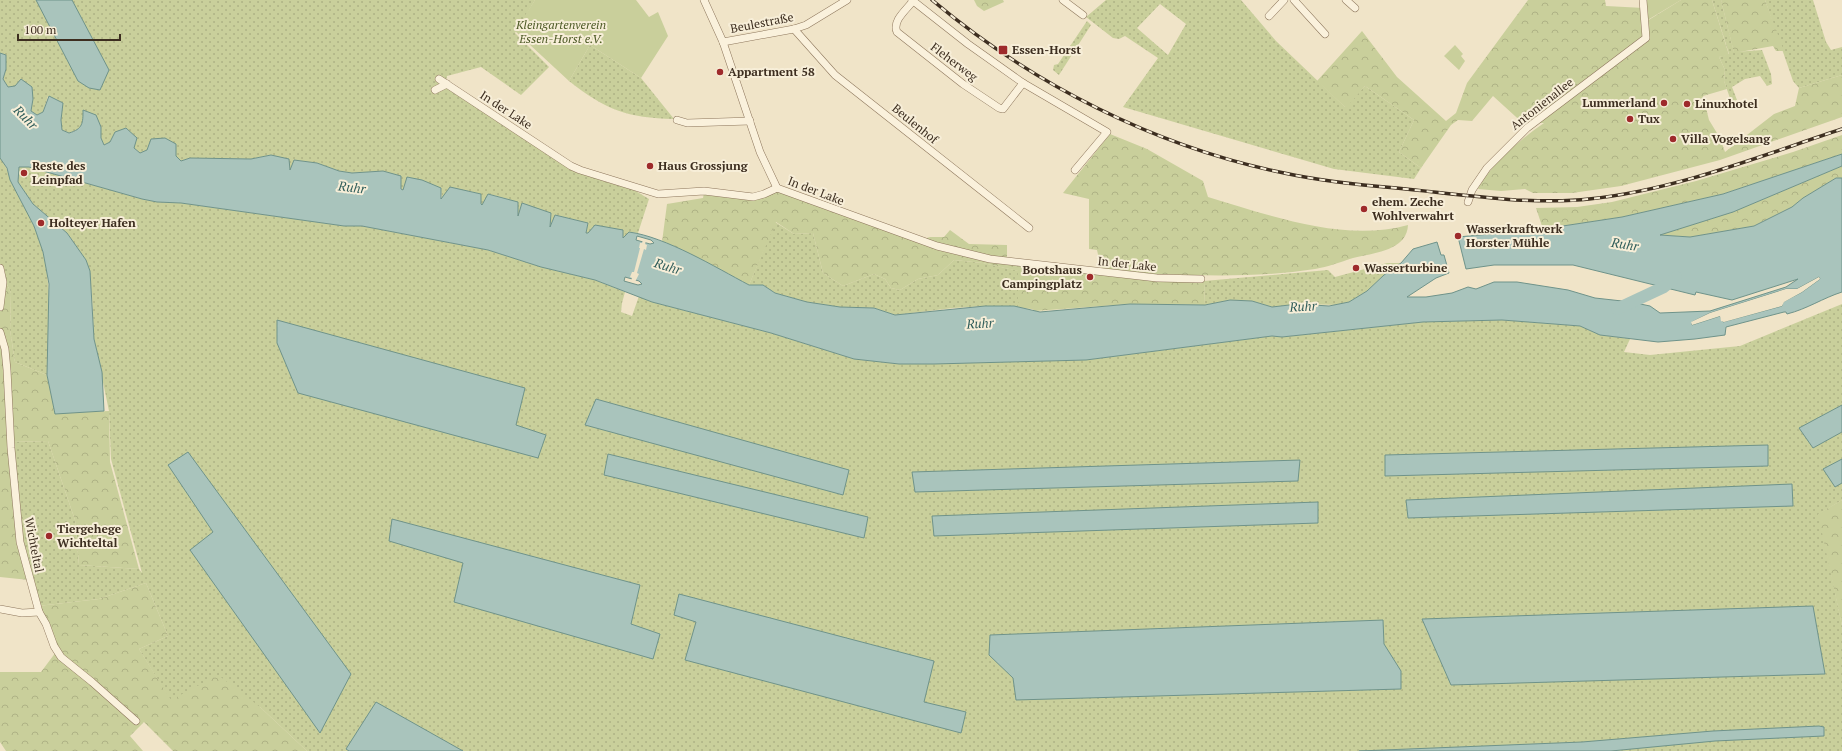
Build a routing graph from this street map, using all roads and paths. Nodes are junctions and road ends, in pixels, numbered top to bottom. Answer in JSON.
{"nodes":[{"id":1,"x":704,"y":0,"type":"edge"},
{"id":2,"x":847,"y":0,"type":"edge"},
{"id":3,"x":1064,"y":0,"type":"edge"},
{"id":4,"x":1284,"y":0,"type":"edge"},
{"id":5,"x":1294,"y":0,"type":"edge"},
{"id":6,"x":1346,"y":0,"type":"edge"},
{"id":7,"x":1643,"y":0,"type":"edge"},
{"id":8,"x":912,"y":1,"type":"edge"},
{"id":9,"x":1354,"y":8,"type":"dead end"},
{"id":10,"x":1082,"y":15,"type":"dead end"},
{"id":11,"x":1269,"y":16,"type":"dead end"},
{"id":12,"x":794,"y":29,"type":"junction"},
{"id":13,"x":1325,"y":34,"type":"dead end"},
{"id":14,"x":723,"y":42,"type":"junction"},
{"id":15,"x":439,"y":79,"type":"dead end"},
{"id":16,"x":1023,"y":83,"type":"junction"},
{"id":17,"x":447,"y":84,"type":"junction"},
{"id":18,"x":435,"y":90,"type":"dead end"},
{"id":19,"x":677,"y":120,"type":"dead end"},
{"id":20,"x":750,"y":121,"type":"junction"},
{"id":21,"x":1075,"y":170,"type":"dead end"},
{"id":22,"x":774,"y":189,"type":"junction"},
{"id":23,"x":1468,"y":202,"type":"dead end"},
{"id":24,"x":1029,"y":228,"type":"dead end"},
{"id":25,"x":0,"y":268,"type":"edge"},
{"id":26,"x":1201,"y":279,"type":"dead end"},
{"id":27,"x":0,"y":307,"type":"edge"},
{"id":28,"x":0,"y":332,"type":"edge"},
{"id":29,"x":0,"y":609,"type":"edge"},
{"id":30,"x":39,"y":612,"type":"junction"},
{"id":31,"x":136,"y":721,"type":"dead end"}],
"edges":[{"from":1,"to":14,"type":"street"},
{"from":2,"to":12,"type":"street","name":"Beulestraße"},
{"from":3,"to":10,"type":"street"},
{"from":4,"to":11,"type":"street"},
{"from":5,"to":13,"type":"street"},
{"from":6,"to":9,"type":"street"},
{"from":7,"to":23,"type":"street","name":"Antonienallee"},
{"from":8,"to":16,"type":"street","name":"Fleherweg"},
{"from":8,"to":16,"type":"street","name":"Fleherweg"},
{"from":12,"to":14,"type":"street","name":"Beulestraße"},
{"from":12,"to":24,"type":"street","name":"Beulenhof"},
{"from":14,"to":20,"type":"street"},
{"from":15,"to":17,"type":"street","name":"In der Lake"},
{"from":16,"to":21,"type":"street","name":"Fleherweg"},
{"from":17,"to":18,"type":"street"},
{"from":17,"to":22,"type":"street","name":"In der Lake"},
{"from":19,"to":20,"type":"street"},
{"from":20,"to":22,"type":"street"},
{"from":22,"to":26,"type":"street","name":"In der Lake"},
{"from":25,"to":27,"type":"street"},
{"from":28,"to":30,"type":"street","name":"Wichteltal"},
{"from":29,"to":30,"type":"street"},
{"from":30,"to":31,"type":"street","name":"Wichteltal"}]}
